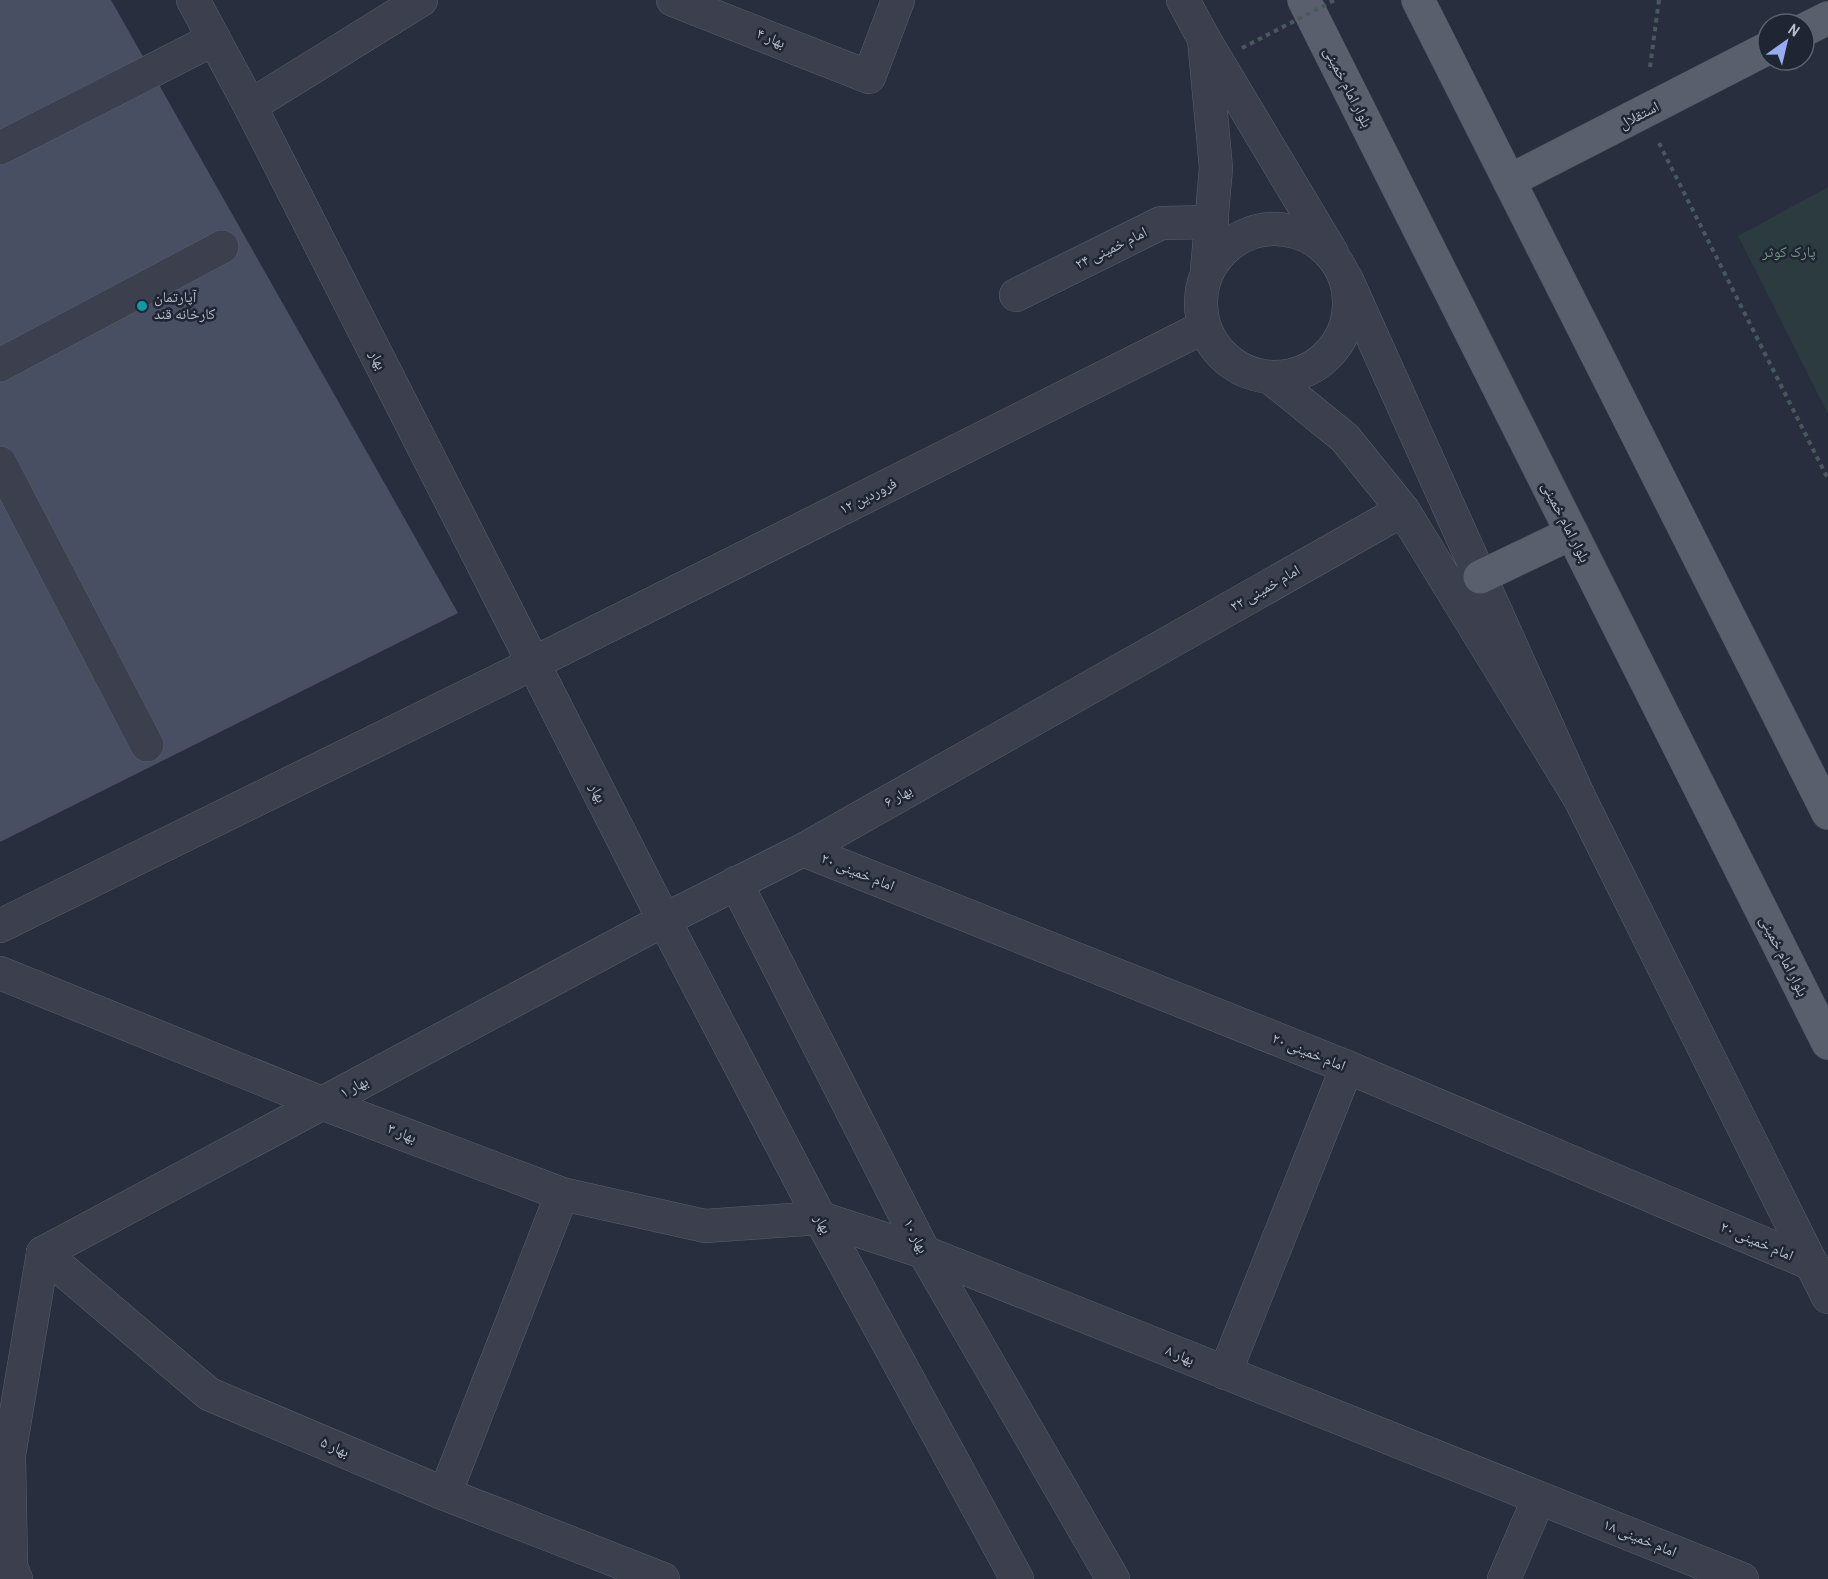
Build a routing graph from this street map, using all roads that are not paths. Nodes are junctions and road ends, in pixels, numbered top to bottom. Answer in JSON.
{"nodes":[{"id":1,"x":193,"y":0,"type":"edge"},
{"id":2,"x":421,"y":0,"type":"edge"},
{"id":3,"x":673,"y":0,"type":"edge"},
{"id":4,"x":898,"y":0,"type":"edge"},
{"id":5,"x":1183,"y":0,"type":"edge"},
{"id":6,"x":1304,"y":0,"type":"edge"},
{"id":7,"x":1418,"y":0,"type":"edge"},
{"id":8,"x":214,"y":39,"type":"junction"},
{"id":9,"x":1204,"y":39,"type":"junction"},
{"id":10,"x":1756,"y":54,"type":"edge"},
{"id":11,"x":250,"y":106,"type":"junction"},
{"id":12,"x":0,"y":148,"type":"edge"},
{"id":13,"x":1509,"y":181,"type":"junction"},
{"id":14,"x":1212,"y":222,"type":"junction"},
{"id":15,"x":222,"y":247,"type":"dead end"},
{"id":16,"x":1339,"y":266,"type":"junction"},
{"id":17,"x":1207,"y":270,"type":"junction"},
{"id":18,"x":1016,"y":295,"type":"dead end"},
{"id":19,"x":1204,"y":327,"type":"junction"},
{"id":20,"x":0,"y":365,"type":"edge"},
{"id":21,"x":1271,"y":378,"type":"junction"},
{"id":22,"x":0,"y":463,"type":"edge"},
{"id":23,"x":1403,"y":510,"type":"junction"},
{"id":24,"x":1572,"y":533,"type":"junction"},
{"id":25,"x":1480,"y":577,"type":"junction"},
{"id":26,"x":532,"y":664,"type":"junction"},
{"id":27,"x":1128,"y":666,"type":"joint"},
{"id":28,"x":147,"y":745,"type":"dead end"},
{"id":29,"x":1579,"y":797,"type":"junction"},
{"id":30,"x":1828,"y":813,"type":"edge"},
{"id":31,"x":803,"y":850,"type":"junction"},
{"id":32,"x":736,"y":883,"type":"junction"},
{"id":33,"x":663,"y":920,"type":"junction"},
{"id":34,"x":0,"y":926,"type":"edge"},
{"id":35,"x":0,"y":973,"type":"edge"},
{"id":36,"x":1828,"y":1043,"type":"edge"},
{"id":37,"x":1347,"y":1067,"type":"junction"},
{"id":38,"x":324,"y":1104,"type":"junction"},
{"id":39,"x":562,"y":1194,"type":"junction"},
{"id":40,"x":820,"y":1218,"type":"junction"},
{"id":41,"x":924,"y":1251,"type":"junction"},
{"id":42,"x":43,"y":1253,"type":"junction"},
{"id":43,"x":1812,"y":1264,"type":"junction"},
{"id":44,"x":1828,"y":1297,"type":"edge"},
{"id":45,"x":1225,"y":1373,"type":"junction"},
{"id":46,"x":445,"y":1494,"type":"junction"},
{"id":47,"x":1539,"y":1498,"type":"junction"},
{"id":48,"x":16,"y":1579,"type":"edge"},
{"id":49,"x":663,"y":1579,"type":"edge"},
{"id":50,"x":1017,"y":1579,"type":"edge"},
{"id":51,"x":1113,"y":1579,"type":"edge"},
{"id":52,"x":1504,"y":1579,"type":"edge"},
{"id":53,"x":1742,"y":1579,"type":"edge"}],
"edges":[{"from":1,"to":8,"type":"street","name":"بهار"},
{"from":2,"to":11,"type":"street"},
{"from":3,"to":4,"type":"street","name":"بهار ۴"},
{"from":5,"to":9,"type":"street"},
{"from":6,"to":24,"type":"main road","name":"بلوار امام خمینی"},
{"from":7,"to":13,"type":"main road"},
{"from":8,"to":11,"type":"street","name":"بهار"},
{"from":8,"to":12,"type":"street"},
{"from":9,"to":14,"type":"street"},
{"from":9,"to":16,"type":"street"},
{"from":10,"to":13,"type":"main road","name":"استقلال"},
{"from":11,"to":26,"type":"street","name":"بهار"},
{"from":13,"to":30,"type":"main road"},
{"from":14,"to":17,"type":"street"},
{"from":14,"to":18,"type":"street","name":"امام خمینی ۲۴"},
{"from":15,"to":20,"type":"street"},
{"from":16,"to":17,"type":"street"},
{"from":16,"to":21,"type":"street"},
{"from":16,"to":25,"type":"street"},
{"from":17,"to":19,"type":"street"},
{"from":19,"to":21,"type":"street"},
{"from":19,"to":26,"type":"street","name":"۱۲ فروردین"},
{"from":21,"to":23,"type":"street"},
{"from":22,"to":28,"type":"street"},
{"from":23,"to":27,"type":"street","name":"امام خمینی ۲۲"},
{"from":23,"to":29,"type":"street"},
{"from":24,"to":25,"type":"main road"},
{"from":24,"to":36,"type":"main road","name":"بلوار امام خمینی"},
{"from":25,"to":29,"type":"street"},
{"from":26,"to":33,"type":"street","name":"بهار"},
{"from":26,"to":34,"type":"street","name":"۱۲ فروردین"},
{"from":27,"to":31,"type":"street","name":"بهار ۶"},
{"from":29,"to":43,"type":"street"},
{"from":31,"to":32,"type":"street","name":"بهار ۶"},
{"from":31,"to":37,"type":"street","name":"امام خمینی ۲۰"},
{"from":32,"to":33,"type":"street","name":"بهار ۶"},
{"from":32,"to":41,"type":"street","name":"بهار ۱۰"},
{"from":33,"to":38,"type":"street","name":"بهار ۱"},
{"from":33,"to":40,"type":"street","name":"بهار"},
{"from":35,"to":38,"type":"street","name":"بهار ۳"},
{"from":37,"to":43,"type":"street","name":"امام خمینی ۲۰"},
{"from":37,"to":45,"type":"street"},
{"from":38,"to":39,"type":"street","name":"بهار ۳"},
{"from":38,"to":42,"type":"street","name":"بهار ۱"},
{"from":39,"to":40,"type":"street","name":"بهار ۳"},
{"from":39,"to":46,"type":"street"},
{"from":40,"to":41,"type":"street","name":"بهار ۸"},
{"from":40,"to":50,"type":"street","name":"بهار"},
{"from":41,"to":45,"type":"street","name":"بهار ۸"},
{"from":41,"to":51,"type":"street","name":"بهار ۱۰"},
{"from":42,"to":46,"type":"street","name":"بهار ۵"},
{"from":42,"to":48,"type":"street"},
{"from":43,"to":44,"type":"street"},
{"from":45,"to":47,"type":"street","name":"بهار ۸"},
{"from":46,"to":49,"type":"street","name":"بهار ۵"},
{"from":47,"to":52,"type":"street"},
{"from":47,"to":53,"type":"street","name":"امام خمینی ۱۸"}]}
